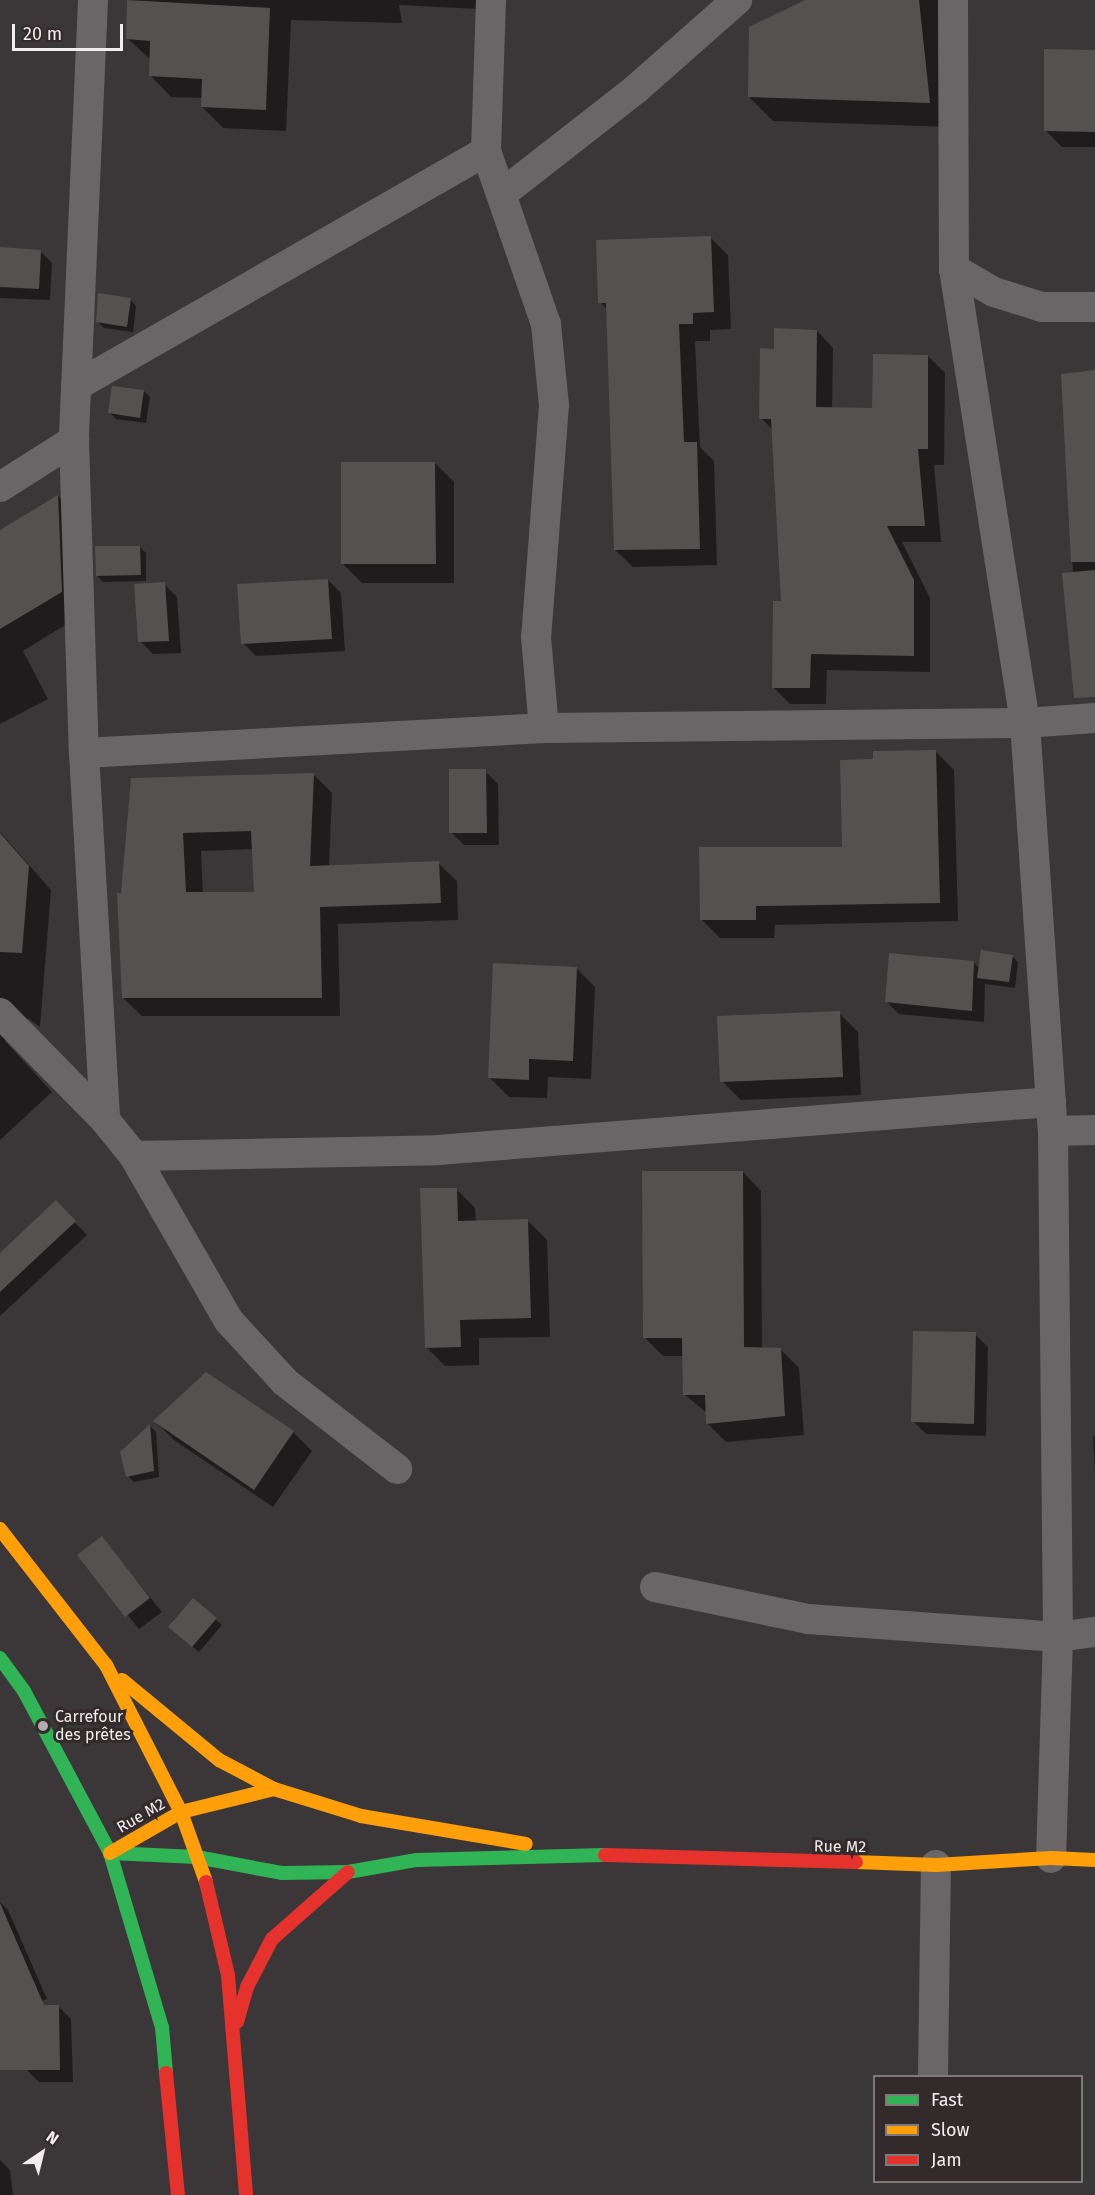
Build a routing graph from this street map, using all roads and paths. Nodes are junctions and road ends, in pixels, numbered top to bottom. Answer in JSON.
{"nodes":[{"id":1,"x":93,"y":0,"type":"edge"},
{"id":2,"x":491,"y":0,"type":"edge"},
{"id":3,"x":737,"y":0,"type":"edge"},
{"id":4,"x":953,"y":0,"type":"edge"},
{"id":5,"x":486,"y":151,"type":"junction"},
{"id":6,"x":503,"y":193,"type":"junction"},
{"id":7,"x":954,"y":269,"type":"junction"},
{"id":8,"x":1095,"y":307,"type":"edge"},
{"id":9,"x":76,"y":386,"type":"junction"},
{"id":10,"x":74,"y":440,"type":"junction"},
{"id":11,"x":0,"y":488,"type":"edge"},
{"id":12,"x":1095,"y":717,"type":"edge"},
{"id":13,"x":1025,"y":723,"type":"junction"},
{"id":14,"x":544,"y":728,"type":"junction"},
{"id":15,"x":84,"y":753,"type":"junction"},
{"id":16,"x":0,"y":1013,"type":"edge"},
{"id":17,"x":1052,"y":1116,"type":"junction"},
{"id":18,"x":105,"y":1120,"type":"junction"},
{"id":19,"x":1095,"y":1130,"type":"edge"},
{"id":20,"x":134,"y":1156,"type":"junction"},
{"id":21,"x":397,"y":1469,"type":"dead end"},
{"id":22,"x":0,"y":1529,"type":"edge"},
{"id":23,"x":655,"y":1587,"type":"dead end"},
{"id":24,"x":1095,"y":1632,"type":"edge"},
{"id":25,"x":1058,"y":1637,"type":"junction"},
{"id":26,"x":0,"y":1658,"type":"edge"},
{"id":27,"x":106,"y":1665,"type":"junction"},
{"id":28,"x":274,"y":1790,"type":"junction"},
{"id":29,"x":181,"y":1812,"type":"junction"},
{"id":30,"x":111,"y":1853,"type":"junction"},
{"id":31,"x":584,"y":1854,"type":"junction"},
{"id":32,"x":197,"y":1857,"type":"junction"},
{"id":33,"x":1051,"y":1858,"type":"junction"},
{"id":34,"x":1095,"y":1860,"type":"edge"},
{"id":35,"x":936,"y":1865,"type":"junction"},
{"id":36,"x":348,"y":1872,"type":"junction"},
{"id":37,"x":233,"y":2038,"type":"junction"},
{"id":38,"x":933,"y":2075,"type":"edge"},
{"id":39,"x":178,"y":2195,"type":"edge"},
{"id":40,"x":246,"y":2195,"type":"edge"}],
"edges":[{"from":1,"to":9,"type":"street"},
{"from":2,"to":5,"type":"street"},
{"from":3,"to":6,"type":"street"},
{"from":4,"to":7,"type":"street"},
{"from":5,"to":6,"type":"street"},
{"from":5,"to":9,"type":"street"},
{"from":6,"to":14,"type":"street"},
{"from":7,"to":8,"type":"street"},
{"from":7,"to":13,"type":"street"},
{"from":9,"to":10,"type":"street"},
{"from":10,"to":11,"type":"street"},
{"from":10,"to":15,"type":"street"},
{"from":12,"to":13,"type":"street"},
{"from":13,"to":14,"type":"street"},
{"from":13,"to":17,"type":"street"},
{"from":14,"to":15,"type":"street"},
{"from":15,"to":18,"type":"street"},
{"from":16,"to":18,"type":"street"},
{"from":17,"to":19,"type":"street"},
{"from":17,"to":20,"type":"street"},
{"from":17,"to":25,"type":"street"},
{"from":18,"to":20,"type":"street"},
{"from":20,"to":21,"type":"street"},
{"from":22,"to":27,"type":"main road"},
{"from":23,"to":25,"type":"street"},
{"from":24,"to":25,"type":"street"},
{"from":25,"to":33,"type":"street"},
{"from":26,"to":30,"type":"main road"},
{"from":27,"to":28,"type":"main road"},
{"from":27,"to":29,"type":"main road"},
{"from":28,"to":29,"type":"main road","name":"Rue M2"},
{"from":28,"to":31,"type":"main road","name":"Rue M2"},
{"from":29,"to":30,"type":"main road","name":"Rue M2"},
{"from":29,"to":32,"type":"main road"},
{"from":30,"to":32,"type":"main road","name":"Rue M2"},
{"from":30,"to":39,"type":"main road"},
{"from":31,"to":35,"type":"main road","name":"Rue M2"},
{"from":31,"to":36,"type":"main road","name":"Rue M2"},
{"from":32,"to":36,"type":"main road","name":"Rue M2"},
{"from":32,"to":37,"type":"main road"},
{"from":33,"to":34,"type":"main road","name":"Rue M2"},
{"from":33,"to":35,"type":"main road","name":"Rue M2"},
{"from":35,"to":38,"type":"street"},
{"from":36,"to":37,"type":"main road"},
{"from":37,"to":40,"type":"main road"}]}
